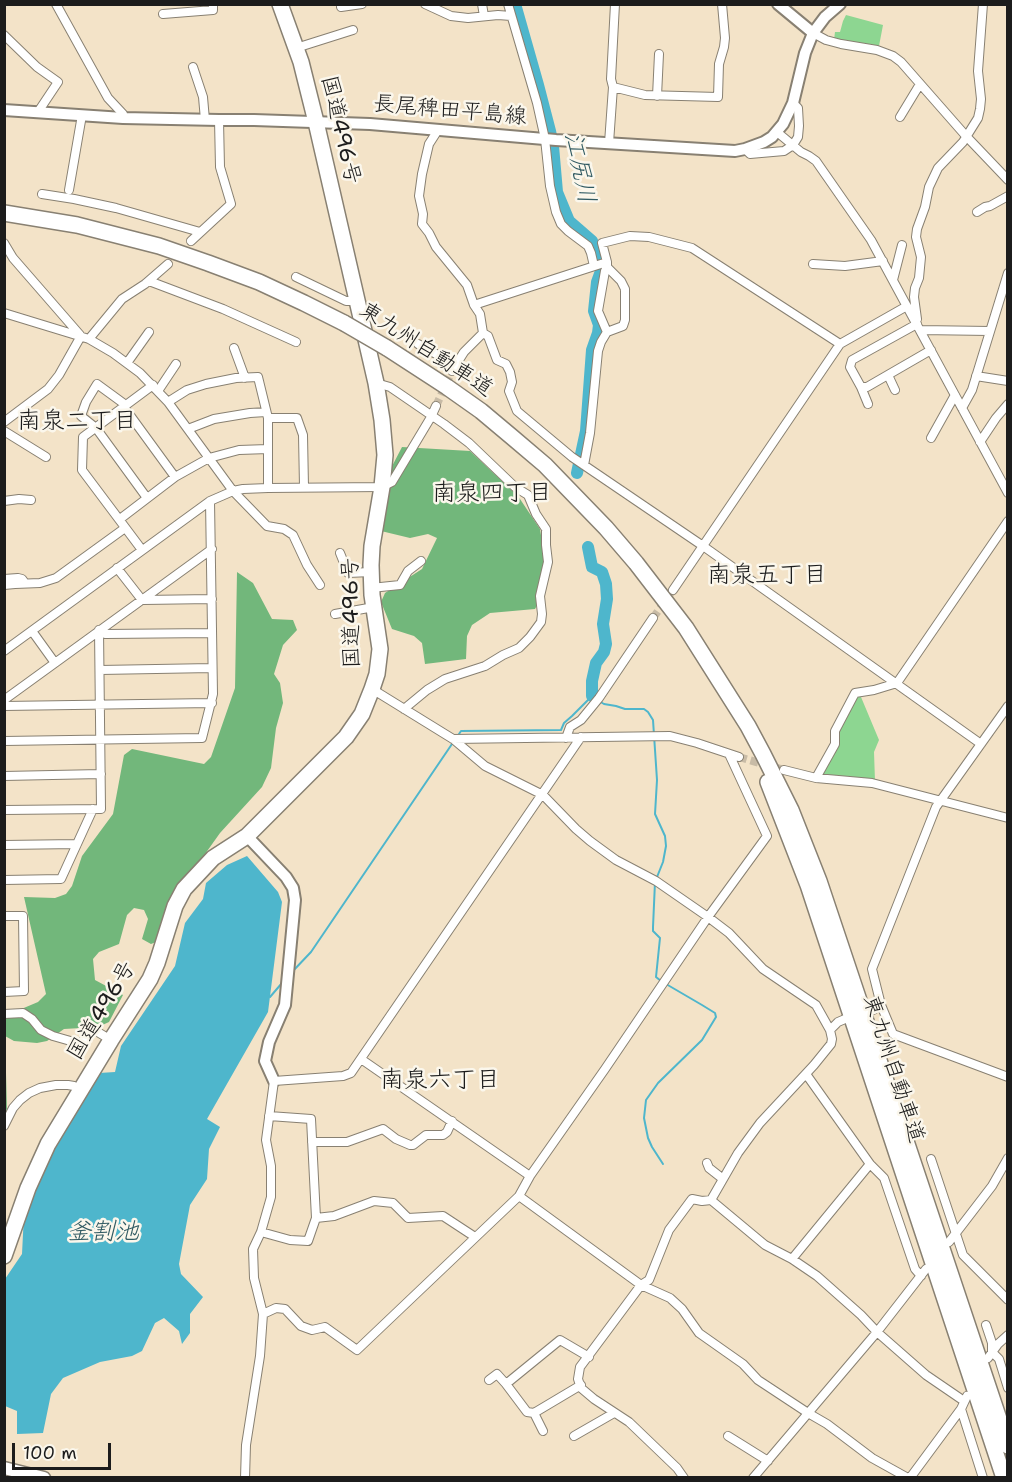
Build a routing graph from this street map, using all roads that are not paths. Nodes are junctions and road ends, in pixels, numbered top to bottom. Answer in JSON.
{"nodes":[{"id":1,"x":56,"y":4,"type":"edge"},
{"id":2,"x":213,"y":4,"type":"edge"},
{"id":3,"x":280,"y":4,"type":"edge"},
{"id":4,"x":362,"y":4,"type":"edge"},
{"id":5,"x":425,"y":4,"type":"edge"},
{"id":6,"x":482,"y":4,"type":"edge"},
{"id":7,"x":508,"y":4,"type":"edge"},
{"id":8,"x":615,"y":4,"type":"edge"},
{"id":9,"x":722,"y":4,"type":"edge"},
{"id":10,"x":778,"y":4,"type":"edge"},
{"id":11,"x":840,"y":4,"type":"edge"},
{"id":12,"x":983,"y":4,"type":"edge"},
{"id":13,"x":341,"y":7,"type":"dead end"},
{"id":14,"x":163,"y":14,"type":"dead end"},
{"id":15,"x":484,"y":16,"type":"junction"},
{"id":16,"x":511,"y":16,"type":"junction"},
{"id":17,"x":353,"y":30,"type":"dead end"},
{"id":18,"x":813,"y":33,"type":"junction"},
{"id":19,"x":4,"y":35,"type":"edge"},
{"id":20,"x":296,"y":48,"type":"junction"},
{"id":21,"x":659,"y":54,"type":"dead end"},
{"id":22,"x":193,"y":67,"type":"dead end"},
{"id":23,"x":920,"y":84,"type":"junction"},
{"id":24,"x":613,"y":87,"type":"junction"},
{"id":25,"x":657,"y":96,"type":"junction"},
{"id":26,"x":793,"y":103,"type":"junction"},
{"id":27,"x":4,"y":110,"type":"edge"},
{"id":28,"x":38,"y":112,"type":"junction"},
{"id":29,"x":82,"y":115,"type":"junction"},
{"id":30,"x":900,"y":117,"type":"dead end"},
{"id":31,"x":123,"y":118,"type":"junction"},
{"id":32,"x":205,"y":120,"type":"junction"},
{"id":33,"x":219,"y":120,"type":"junction"},
{"id":34,"x":316,"y":122,"type":"junction"},
{"id":35,"x":438,"y":130,"type":"junction"},
{"id":36,"x":777,"y":132,"type":"junction"},
{"id":37,"x":966,"y":136,"type":"junction"},
{"id":38,"x":551,"y":140,"type":"junction"},
{"id":39,"x":609,"y":143,"type":"junction"},
{"id":40,"x":793,"y":145,"type":"junction"},
{"id":41,"x":745,"y":150,"type":"junction"},
{"id":42,"x":1008,"y":180,"type":"edge"},
{"id":43,"x":69,"y":190,"type":"dead end"},
{"id":44,"x":42,"y":194,"type":"dead end"},
{"id":45,"x":1008,"y":196,"type":"edge"},
{"id":46,"x":976,"y":212,"type":"dead end"},
{"id":47,"x":4,"y":213,"type":"edge"},
{"id":48,"x":200,"y":232,"type":"junction"},
{"id":49,"x":191,"y":241,"type":"dead end"},
{"id":50,"x":4,"y":243,"type":"edge"},
{"id":51,"x":902,"y":245,"type":"dead end"},
{"id":52,"x":883,"y":261,"type":"junction"},
{"id":53,"x":168,"y":264,"type":"dead end"},
{"id":54,"x":813,"y":264,"type":"dead end"},
{"id":55,"x":607,"y":265,"type":"junction"},
{"id":56,"x":594,"y":266,"type":"junction"},
{"id":57,"x":1008,"y":273,"type":"edge"},
{"id":58,"x":296,"y":277,"type":"dead end"},
{"id":59,"x":893,"y":280,"type":"junction"},
{"id":60,"x":149,"y":281,"type":"junction"},
{"id":61,"x":357,"y":301,"type":"junction"},
{"id":62,"x":474,"y":305,"type":"junction"},
{"id":63,"x":907,"y":306,"type":"junction"},
{"id":64,"x":4,"y":313,"type":"edge"},
{"id":65,"x":919,"y":327,"type":"junction"},
{"id":66,"x":990,"y":331,"type":"junction"},
{"id":67,"x":149,"y":332,"type":"dead end"},
{"id":68,"x":607,"y":332,"type":"junction"},
{"id":69,"x":483,"y":333,"type":"junction"},
{"id":70,"x":85,"y":338,"type":"junction"},
{"id":71,"x":296,"y":342,"type":"dead end"},
{"id":72,"x":418,"y":344,"type":"dead end"},
{"id":73,"x":840,"y":344,"type":"junction"},
{"id":74,"x":234,"y":348,"type":"dead end"},
{"id":75,"x":931,"y":350,"type":"junction"},
{"id":76,"x":127,"y":363,"type":"junction"},
{"id":77,"x":176,"y":364,"type":"dead end"},
{"id":78,"x":888,"y":375,"type":"junction"},
{"id":79,"x":976,"y":375,"type":"junction"},
{"id":80,"x":245,"y":378,"type":"junction"},
{"id":81,"x":1008,"y":381,"type":"edge"},
{"id":82,"x":376,"y":383,"type":"junction"},
{"id":83,"x":861,"y":387,"type":"junction"},
{"id":84,"x":156,"y":388,"type":"junction"},
{"id":85,"x":895,"y":390,"type":"dead end"},
{"id":86,"x":955,"y":395,"type":"junction"},
{"id":87,"x":168,"y":402,"type":"junction"},
{"id":88,"x":868,"y":404,"type":"dead end"},
{"id":89,"x":1008,"y":404,"type":"edge"},
{"id":90,"x":435,"y":406,"type":"tunnel mouth"},
{"id":91,"x":123,"y":407,"type":"junction"},
{"id":92,"x":962,"y":408,"type":"junction"},
{"id":93,"x":267,"y":415,"type":"junction"},
{"id":94,"x":431,"y":417,"type":"junction"},
{"id":95,"x":4,"y":422,"type":"edge"},
{"id":96,"x":96,"y":428,"type":"junction"},
{"id":97,"x":188,"y":429,"type":"junction"},
{"id":98,"x":4,"y":431,"type":"edge"},
{"id":99,"x":931,"y":438,"type":"dead end"},
{"id":100,"x":980,"y":442,"type":"junction"},
{"id":101,"x":268,"y":449,"type":"junction"},
{"id":102,"x":46,"y":457,"type":"dead end"},
{"id":103,"x":209,"y":458,"type":"junction"},
{"id":104,"x":584,"y":465,"type":"junction"},
{"id":105,"x":1007,"y":472,"type":"edge"},
{"id":106,"x":175,"y":477,"type":"junction"},
{"id":107,"x":999,"y":478,"type":"junction"},
{"id":108,"x":304,"y":487,"type":"junction"},
{"id":109,"x":382,"y":487,"type":"junction"},
{"id":110,"x":268,"y":488,"type":"junction"},
{"id":111,"x":233,"y":491,"type":"junction"},
{"id":112,"x":1008,"y":493,"type":"edge"},
{"id":113,"x":147,"y":498,"type":"junction"},
{"id":114,"x":31,"y":500,"type":"dead end"},
{"id":115,"x":4,"y":501,"type":"edge"},
{"id":116,"x":210,"y":501,"type":"junction"},
{"id":117,"x":120,"y":519,"type":"junction"},
{"id":118,"x":1008,"y":521,"type":"edge"},
{"id":119,"x":125,"y":528,"type":"junction"},
{"id":120,"x":703,"y":546,"type":"junction"},
{"id":121,"x":212,"y":549,"type":"junction"},
{"id":122,"x":142,"y":550,"type":"junction"},
{"id":123,"x":340,"y":553,"type":"dead end"},
{"id":124,"x":421,"y":561,"type":"dead end"},
{"id":125,"x":117,"y":568,"type":"junction"},
{"id":126,"x":371,"y":572,"type":"junction"},
{"id":127,"x":4,"y":579,"type":"edge"},
{"id":128,"x":25,"y":584,"type":"junction"},
{"id":129,"x":4,"y":585,"type":"edge"},
{"id":130,"x":320,"y":585,"type":"dead end"},
{"id":131,"x":372,"y":588,"type":"junction"},
{"id":132,"x":673,"y":590,"type":"tunnel mouth"},
{"id":133,"x":212,"y":599,"type":"junction"},
{"id":134,"x":142,"y":600,"type":"junction"},
{"id":135,"x":374,"y":607,"type":"junction"},
{"id":136,"x":335,"y":614,"type":"dead end"},
{"id":137,"x":653,"y":618,"type":"tunnel mouth"},
{"id":138,"x":99,"y":630,"type":"junction"},
{"id":139,"x":32,"y":631,"type":"junction"},
{"id":140,"x":212,"y":633,"type":"junction"},
{"id":141,"x":4,"y":651,"type":"edge"},
{"id":142,"x":55,"y":663,"type":"junction"},
{"id":143,"x":212,"y":668,"type":"junction"},
{"id":144,"x":100,"y":670,"type":"junction"},
{"id":145,"x":720,"y":682,"type":"junction"},
{"id":146,"x":897,"y":683,"type":"junction"},
{"id":147,"x":372,"y":689,"type":"junction"},
{"id":148,"x":4,"y":700,"type":"edge"},
{"id":149,"x":212,"y":703,"type":"junction"},
{"id":150,"x":100,"y":705,"type":"junction"},
{"id":151,"x":4,"y":706,"type":"edge"},
{"id":152,"x":1008,"y":706,"type":"edge"},
{"id":153,"x":404,"y":709,"type":"junction"},
{"id":154,"x":581,"y":737,"type":"junction"},
{"id":155,"x":566,"y":738,"type":"junction"},
{"id":156,"x":100,"y":739,"type":"junction"},
{"id":157,"x":453,"y":739,"type":"junction"},
{"id":158,"x":4,"y":741,"type":"edge"},
{"id":159,"x":981,"y":744,"type":"junction"},
{"id":160,"x":729,"y":754,"type":"junction"},
{"id":161,"x":739,"y":757,"type":"tunnel mouth"},
{"id":162,"x":784,"y":770,"type":"tunnel mouth"},
{"id":163,"x":101,"y":774,"type":"junction"},
{"id":164,"x":4,"y":776,"type":"edge"},
{"id":165,"x":816,"y":778,"type":"junction"},
{"id":166,"x":543,"y":795,"type":"junction"},
{"id":167,"x":940,"y":801,"type":"junction"},
{"id":168,"x":93,"y":809,"type":"junction"},
{"id":169,"x":4,"y":810,"type":"edge"},
{"id":170,"x":1008,"y":818,"type":"edge"},
{"id":171,"x":247,"y":836,"type":"junction"},
{"id":172,"x":76,"y":844,"type":"junction"},
{"id":173,"x":4,"y":845,"type":"edge"},
{"id":174,"x":4,"y":880,"type":"edge"},
{"id":175,"x":4,"y":916,"type":"edge"},
{"id":176,"x":708,"y":917,"type":"junction"},
{"id":177,"x":4,"y":992,"type":"edge"},
{"id":178,"x":881,"y":1005,"type":"junction"},
{"id":179,"x":873,"y":1010,"type":"dead end"},
{"id":180,"x":4,"y":1014,"type":"edge"},
{"id":181,"x":845,"y":1019,"type":"dead end"},
{"id":182,"x":830,"y":1030,"type":"junction"},
{"id":183,"x":111,"y":1040,"type":"junction"},
{"id":184,"x":361,"y":1059,"type":"junction"},
{"id":185,"x":806,"y":1074,"type":"junction"},
{"id":186,"x":1008,"y":1077,"type":"edge"},
{"id":187,"x":274,"y":1081,"type":"junction"},
{"id":188,"x":80,"y":1090,"type":"junction"},
{"id":189,"x":269,"y":1116,"type":"junction"},
{"id":190,"x":452,"y":1121,"type":"junction"},
{"id":191,"x":4,"y":1126,"type":"edge"},
{"id":192,"x":312,"y":1142,"type":"junction"},
{"id":193,"x":1008,"y":1158,"type":"edge"},
{"id":194,"x":931,"y":1159,"type":"dead end"},
{"id":195,"x":707,"y":1163,"type":"dead end"},
{"id":196,"x":870,"y":1164,"type":"junction"},
{"id":197,"x":530,"y":1176,"type":"junction"},
{"id":198,"x":723,"y":1179,"type":"junction"},
{"id":199,"x":519,"y":1196,"type":"junction"},
{"id":200,"x":711,"y":1200,"type":"junction"},
{"id":201,"x":316,"y":1218,"type":"junction"},
{"id":202,"x":261,"y":1232,"type":"junction"},
{"id":203,"x":956,"y":1232,"type":"junction"},
{"id":204,"x":475,"y":1237,"type":"junction"},
{"id":205,"x":949,"y":1242,"type":"dead end"},
{"id":206,"x":4,"y":1256,"type":"edge"},
{"id":207,"x":792,"y":1259,"type":"junction"},
{"id":208,"x":641,"y":1285,"type":"junction"},
{"id":209,"x":1008,"y":1300,"type":"edge"},
{"id":210,"x":263,"y":1314,"type":"junction"},
{"id":211,"x":986,"y":1325,"type":"dead end"},
{"id":212,"x":877,"y":1332,"type":"junction"},
{"id":213,"x":1008,"y":1335,"type":"edge"},
{"id":214,"x":990,"y":1355,"type":"junction"},
{"id":215,"x":589,"y":1357,"type":"junction"},
{"id":216,"x":489,"y":1380,"type":"dead end"},
{"id":217,"x":506,"y":1384,"type":"junction"},
{"id":218,"x":580,"y":1385,"type":"junction"},
{"id":219,"x":1008,"y":1388,"type":"edge"},
{"id":220,"x":964,"y":1402,"type":"junction"},
{"id":221,"x":534,"y":1413,"type":"junction"},
{"id":222,"x":614,"y":1413,"type":"junction"},
{"id":223,"x":808,"y":1413,"type":"junction"},
{"id":224,"x":543,"y":1431,"type":"dead end"},
{"id":225,"x":574,"y":1436,"type":"dead end"},
{"id":226,"x":728,"y":1436,"type":"dead end"},
{"id":227,"x":1008,"y":1446,"type":"edge"},
{"id":228,"x":768,"y":1461,"type":"junction"},
{"id":229,"x":10,"y":1469,"type":"edge"},
{"id":230,"x":44,"y":1478,"type":"edge"},
{"id":231,"x":245,"y":1478,"type":"edge"},
{"id":232,"x":684,"y":1478,"type":"edge"},
{"id":233,"x":753,"y":1478,"type":"edge"},
{"id":234,"x":909,"y":1478,"type":"edge"},
{"id":235,"x":983,"y":1478,"type":"edge"},
{"id":236,"x":1004,"y":1478,"type":"edge"}],
"edges":[{"from":1,"to":31,"type":"street"},
{"from":2,"to":14,"type":"street"},
{"from":3,"to":20,"type":"highway","name":"国道496号"},
{"from":4,"to":13,"type":"street"},
{"from":5,"to":15,"type":"street"},
{"from":6,"to":15,"type":"street"},
{"from":7,"to":16,"type":"street"},
{"from":8,"to":24,"type":"street"},
{"from":9,"to":25,"type":"street"},
{"from":10,"to":18,"type":"main road"},
{"from":11,"to":18,"type":"main road","name":"長尾稗田平島線"},
{"from":12,"to":37,"type":"street"},
{"from":15,"to":16,"type":"street"},
{"from":16,"to":38,"type":"street"},
{"from":17,"to":20,"type":"street"},
{"from":18,"to":23,"type":"street"},
{"from":18,"to":26,"type":"main road","name":"長尾稗田平島線"},
{"from":19,"to":28,"type":"street"},
{"from":20,"to":34,"type":"highway","name":"国道496号"},
{"from":21,"to":25,"type":"street"},
{"from":22,"to":32,"type":"street"},
{"from":23,"to":30,"type":"street"},
{"from":23,"to":37,"type":"street"},
{"from":24,"to":25,"type":"street"},
{"from":24,"to":39,"type":"street"},
{"from":26,"to":36,"type":"main road","name":"長尾稗田平島線"},
{"from":26,"to":40,"type":"street"},
{"from":27,"to":28,"type":"main road","name":"長尾稗田平島線"},
{"from":28,"to":29,"type":"main road","name":"長尾稗田平島線"},
{"from":29,"to":31,"type":"main road","name":"長尾稗田平島線"},
{"from":29,"to":43,"type":"street"},
{"from":31,"to":32,"type":"main road","name":"長尾稗田平島線"},
{"from":32,"to":33,"type":"main road","name":"長尾稗田平島線"},
{"from":33,"to":34,"type":"main road","name":"長尾稗田平島線"},
{"from":33,"to":48,"type":"street"},
{"from":34,"to":35,"type":"main road","name":"長尾稗田平島線"},
{"from":34,"to":61,"type":"highway","name":"国道496号"},
{"from":35,"to":38,"type":"main road","name":"長尾稗田平島線"},
{"from":35,"to":62,"type":"street"},
{"from":36,"to":40,"type":"street"},
{"from":36,"to":41,"type":"main road","name":"長尾稗田平島線"},
{"from":37,"to":42,"type":"street"},
{"from":37,"to":65,"type":"street"},
{"from":38,"to":39,"type":"main road","name":"長尾稗田平島線"},
{"from":38,"to":56,"type":"street"},
{"from":39,"to":41,"type":"main road","name":"長尾稗田平島線"},
{"from":40,"to":41,"type":"street"},
{"from":40,"to":52,"type":"street"},
{"from":44,"to":48,"type":"street"},
{"from":45,"to":46,"type":"street"},
{"from":47,"to":145,"type":"highway","name":"東九州自動車道","bridge":true},
{"from":48,"to":49,"type":"street"},
{"from":50,"to":70,"type":"street"},
{"from":51,"to":59,"type":"street"},
{"from":52,"to":54,"type":"street"},
{"from":52,"to":59,"type":"street"},
{"from":53,"to":60,"type":"street"},
{"from":55,"to":56,"type":"street"},
{"from":55,"to":68,"type":"street"},
{"from":55,"to":68,"type":"street"},
{"from":55,"to":73,"type":"street"},
{"from":56,"to":62,"type":"street"},
{"from":57,"to":66,"type":"street"},
{"from":58,"to":61,"type":"street"},
{"from":59,"to":63,"type":"street"},
{"from":60,"to":70,"type":"street"},
{"from":60,"to":71,"type":"street"},
{"from":61,"to":82,"type":"highway","name":"国道496号"},
{"from":62,"to":69,"type":"street"},
{"from":63,"to":65,"type":"street"},
{"from":63,"to":73,"type":"street"},
{"from":64,"to":70,"type":"street"},
{"from":65,"to":66,"type":"street"},
{"from":65,"to":75,"type":"street"},
{"from":65,"to":83,"type":"street"},
{"from":66,"to":79,"type":"street"},
{"from":67,"to":76,"type":"street"},
{"from":68,"to":104,"type":"street"},
{"from":69,"to":72,"type":"street"},
{"from":69,"to":104,"type":"street"},
{"from":70,"to":76,"type":"street"},
{"from":70,"to":95,"type":"street"},
{"from":73,"to":120,"type":"street"},
{"from":74,"to":80,"type":"street"},
{"from":75,"to":78,"type":"street"},
{"from":75,"to":86,"type":"street"},
{"from":76,"to":84,"type":"street"},
{"from":77,"to":84,"type":"street"},
{"from":78,"to":83,"type":"street"},
{"from":78,"to":85,"type":"street"},
{"from":79,"to":81,"type":"street"},
{"from":79,"to":92,"type":"street"},
{"from":80,"to":87,"type":"street"},
{"from":80,"to":93,"type":"street"},
{"from":82,"to":94,"type":"street"},
{"from":82,"to":109,"type":"highway","name":"国道496号"},
{"from":83,"to":88,"type":"street"},
{"from":84,"to":87,"type":"street"},
{"from":84,"to":91,"type":"street"},
{"from":86,"to":92,"type":"street"},
{"from":86,"to":99,"type":"street"},
{"from":87,"to":97,"type":"street"},
{"from":89,"to":100,"type":"street"},
{"from":90,"to":94,"type":"street"},
{"from":91,"to":96,"type":"street"},
{"from":91,"to":96,"type":"street"},
{"from":91,"to":106,"type":"street"},
{"from":92,"to":100,"type":"street"},
{"from":93,"to":97,"type":"street"},
{"from":93,"to":101,"type":"street"},
{"from":93,"to":108,"type":"street"},
{"from":94,"to":109,"type":"street"},
{"from":94,"to":153,"type":"street"},
{"from":96,"to":113,"type":"street"},
{"from":96,"to":117,"type":"street"},
{"from":97,"to":103,"type":"street"},
{"from":98,"to":102,"type":"street"},
{"from":100,"to":107,"type":"street"},
{"from":101,"to":103,"type":"street"},
{"from":101,"to":110,"type":"street"},
{"from":103,"to":106,"type":"street"},
{"from":103,"to":111,"type":"street"},
{"from":104,"to":120,"type":"street"},
{"from":105,"to":107,"type":"street"},
{"from":106,"to":113,"type":"street"},
{"from":107,"to":112,"type":"street"},
{"from":108,"to":109,"type":"street"},
{"from":108,"to":110,"type":"street"},
{"from":109,"to":126,"type":"highway","name":"国道496号"},
{"from":110,"to":111,"type":"street"},
{"from":111,"to":116,"type":"street"},
{"from":111,"to":130,"type":"street"},
{"from":113,"to":117,"type":"street"},
{"from":114,"to":115,"type":"street"},
{"from":116,"to":121,"type":"street"},
{"from":116,"to":122,"type":"street"},
{"from":117,"to":119,"type":"street"},
{"from":118,"to":146,"type":"street"},
{"from":119,"to":122,"type":"street"},
{"from":119,"to":128,"type":"street"},
{"from":120,"to":132,"type":"street"},
{"from":120,"to":146,"type":"street"},
{"from":121,"to":133,"type":"street"},
{"from":121,"to":134,"type":"street"},
{"from":122,"to":125,"type":"street"},
{"from":123,"to":126,"type":"street"},
{"from":124,"to":131,"type":"street"},
{"from":125,"to":134,"type":"street"},
{"from":125,"to":139,"type":"street"},
{"from":126,"to":131,"type":"highway","name":"国道496号"},
{"from":127,"to":128,"type":"street"},
{"from":128,"to":129,"type":"street"},
{"from":131,"to":135,"type":"highway","name":"国道496号"},
{"from":133,"to":134,"type":"street"},
{"from":133,"to":140,"type":"street"},
{"from":134,"to":138,"type":"street"},
{"from":135,"to":136,"type":"street"},
{"from":135,"to":147,"type":"highway","name":"国道496号"},
{"from":137,"to":155,"type":"street"},
{"from":138,"to":140,"type":"street"},
{"from":138,"to":142,"type":"street"},
{"from":138,"to":144,"type":"street"},
{"from":139,"to":141,"type":"street"},
{"from":139,"to":142,"type":"street"},
{"from":140,"to":143,"type":"street"},
{"from":142,"to":148,"type":"street"},
{"from":143,"to":144,"type":"street"},
{"from":143,"to":149,"type":"street"},
{"from":144,"to":150,"type":"street"},
{"from":145,"to":227,"type":"highway","name":"東九州自動車道"},
{"from":145,"to":236,"type":"highway","name":"東九州自動車道"},
{"from":146,"to":159,"type":"street"},
{"from":146,"to":165,"type":"street"},
{"from":147,"to":153,"type":"street"},
{"from":147,"to":171,"type":"highway","name":"国道496号"},
{"from":149,"to":150,"type":"street"},
{"from":149,"to":156,"type":"street"},
{"from":150,"to":151,"type":"street"},
{"from":150,"to":156,"type":"street"},
{"from":152,"to":159,"type":"street"},
{"from":153,"to":157,"type":"street"},
{"from":154,"to":155,"type":"street"},
{"from":154,"to":160,"type":"street"},
{"from":154,"to":166,"type":"street"},
{"from":155,"to":157,"type":"street"},
{"from":156,"to":158,"type":"street"},
{"from":156,"to":163,"type":"street"},
{"from":157,"to":166,"type":"street"},
{"from":159,"to":167,"type":"street"},
{"from":160,"to":161,"type":"street"},
{"from":160,"to":176,"type":"street"},
{"from":162,"to":165,"type":"street"},
{"from":163,"to":164,"type":"street"},
{"from":163,"to":168,"type":"street"},
{"from":165,"to":167,"type":"street"},
{"from":166,"to":176,"type":"street"},
{"from":166,"to":184,"type":"street"},
{"from":167,"to":170,"type":"street"},
{"from":167,"to":178,"type":"street"},
{"from":168,"to":169,"type":"street"},
{"from":168,"to":172,"type":"street"},
{"from":171,"to":183,"type":"highway","name":"国道496号"},
{"from":171,"to":187,"type":"main road"},
{"from":172,"to":173,"type":"street"},
{"from":172,"to":174,"type":"street"},
{"from":175,"to":177,"type":"street"},
{"from":176,"to":182,"type":"street"},
{"from":176,"to":197,"type":"street"},
{"from":178,"to":179,"type":"street"},
{"from":178,"to":186,"type":"street"},
{"from":180,"to":183,"type":"street"},
{"from":181,"to":182,"type":"street"},
{"from":182,"to":185,"type":"street"},
{"from":183,"to":188,"type":"highway","name":"国道496号"},
{"from":184,"to":187,"type":"street"},
{"from":184,"to":190,"type":"street"},
{"from":185,"to":196,"type":"street"},
{"from":185,"to":198,"type":"street"},
{"from":187,"to":189,"type":"street"},
{"from":188,"to":191,"type":"street"},
{"from":188,"to":206,"type":"highway","name":"国道496号"},
{"from":189,"to":192,"type":"street"},
{"from":189,"to":202,"type":"street"},
{"from":190,"to":192,"type":"street"},
{"from":190,"to":197,"type":"street"},
{"from":192,"to":201,"type":"street"},
{"from":193,"to":203,"type":"street"},
{"from":194,"to":203,"type":"street"},
{"from":195,"to":198,"type":"street"},
{"from":196,"to":207,"type":"street"},
{"from":196,"to":212,"type":"street"},
{"from":197,"to":199,"type":"street"},
{"from":198,"to":200,"type":"street"},
{"from":199,"to":204,"type":"street"},
{"from":199,"to":208,"type":"street"},
{"from":200,"to":207,"type":"street"},
{"from":200,"to":208,"type":"street"},
{"from":201,"to":202,"type":"street"},
{"from":201,"to":204,"type":"street"},
{"from":202,"to":210,"type":"street"},
{"from":203,"to":205,"type":"street"},
{"from":203,"to":209,"type":"street"},
{"from":204,"to":210,"type":"street"},
{"from":207,"to":212,"type":"street"},
{"from":208,"to":215,"type":"street"},
{"from":208,"to":223,"type":"street"},
{"from":210,"to":231,"type":"street"},
{"from":211,"to":214,"type":"street"},
{"from":212,"to":220,"type":"street"},
{"from":212,"to":223,"type":"street"},
{"from":213,"to":214,"type":"street"},
{"from":214,"to":219,"type":"street"},
{"from":215,"to":217,"type":"street"},
{"from":215,"to":218,"type":"street"},
{"from":216,"to":217,"type":"street"},
{"from":217,"to":221,"type":"street"},
{"from":218,"to":221,"type":"street"},
{"from":218,"to":222,"type":"street"},
{"from":220,"to":234,"type":"street"},
{"from":220,"to":235,"type":"street"},
{"from":221,"to":224,"type":"street"},
{"from":222,"to":225,"type":"street"},
{"from":222,"to":232,"type":"street"},
{"from":223,"to":228,"type":"street"},
{"from":223,"to":234,"type":"street"},
{"from":226,"to":228,"type":"street"},
{"from":228,"to":233,"type":"street"},
{"from":229,"to":230,"type":"main road"}]}
